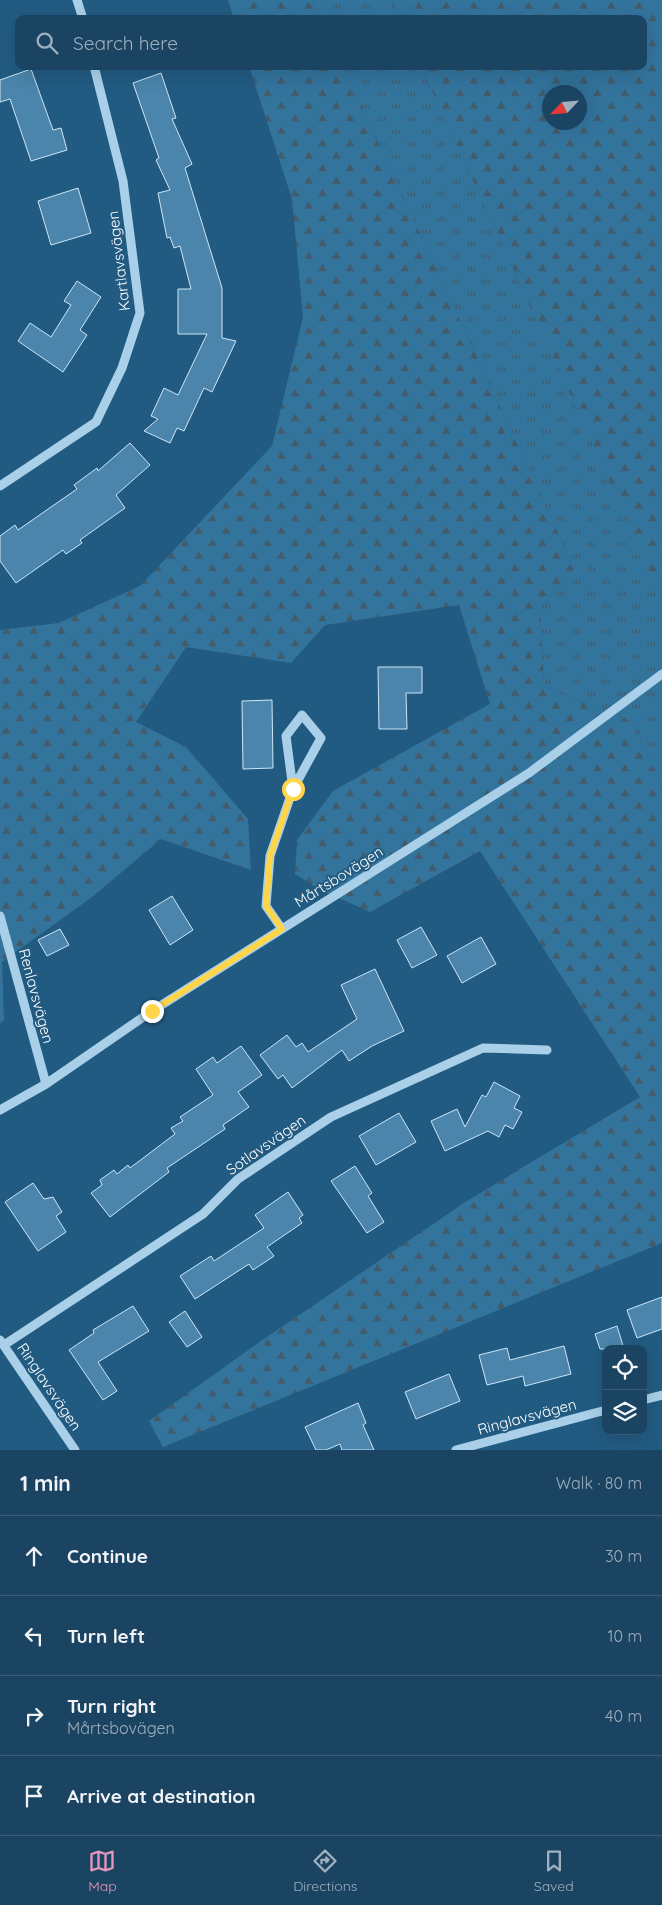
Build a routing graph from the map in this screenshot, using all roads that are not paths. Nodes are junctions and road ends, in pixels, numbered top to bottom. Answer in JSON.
{"nodes":[{"id":1,"x":77,"y":0,"type":"edge"},
{"id":2,"x":82,"y":15,"type":"edge"},
{"id":3,"x":95,"y":70,"type":"edge"},
{"id":4,"x":0,"y":486,"type":"edge"},
{"id":5,"x":662,"y":674,"type":"edge"},
{"id":6,"x":293,"y":789,"type":"junction"},
{"id":7,"x":0,"y":916,"type":"edge"},
{"id":8,"x":282,"y":929,"type":"junction"},
{"id":9,"x":547,"y":1050,"type":"dead end"},
{"id":10,"x":46,"y":1084,"type":"junction"},
{"id":11,"x":0,"y":1110,"type":"edge"},
{"id":12,"x":2,"y":1342,"type":"edge"},
{"id":13,"x":662,"y":1395,"type":"edge"},
{"id":14,"x":647,"y":1399,"type":"edge"},
{"id":15,"x":602,"y":1411,"type":"edge"},
{"id":16,"x":75,"y":1450,"type":"edge"},
{"id":17,"x":456,"y":1450,"type":"edge"}],
"edges":[{"from":1,"to":2,"type":"street"},
{"from":3,"to":4,"type":"street","name":"Kartlavsvägen"},
{"from":5,"to":8,"type":"street","name":"Mårtsbovägen"},
{"from":6,"to":6,"type":"street"},
{"from":6,"to":8,"type":"street"},
{"from":7,"to":10,"type":"street","name":"Renlavsvägen"},
{"from":8,"to":10,"type":"street","name":"Mårtsbovägen"},
{"from":9,"to":12,"type":"street","name":"Sotlavsvägen"},
{"from":10,"to":11,"type":"street","name":"Mårtsbovägen"},
{"from":12,"to":16,"type":"street","name":"Ringlavsvägen"},
{"from":13,"to":14,"type":"street"},
{"from":15,"to":17,"type":"street","name":"Ringlavsvägen"}]}
